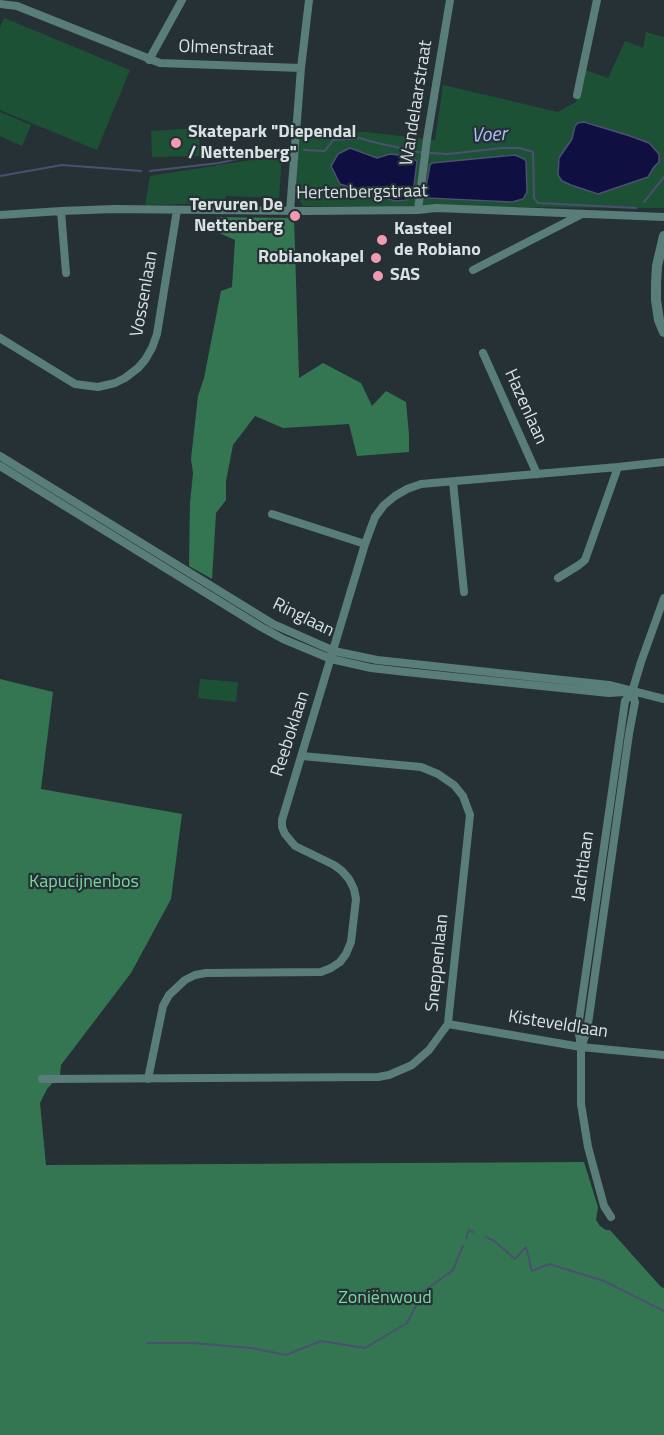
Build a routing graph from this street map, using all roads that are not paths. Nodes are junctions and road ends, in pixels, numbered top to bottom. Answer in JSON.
{"nodes":[{"id":1,"x":182,"y":0,"type":"edge"},
{"id":2,"x":309,"y":0,"type":"edge"},
{"id":3,"x":450,"y":0,"type":"edge"},
{"id":4,"x":597,"y":0,"type":"edge"},
{"id":5,"x":0,"y":4,"type":"edge"},
{"id":6,"x":23,"y":4,"type":"edge"},
{"id":7,"x":149,"y":60,"type":"junction"},
{"id":8,"x":301,"y":68,"type":"junction"},
{"id":9,"x":577,"y":95,"type":"dead end"},
{"id":10,"x":177,"y":210,"type":"junction"},
{"id":11,"x":418,"y":210,"type":"junction"},
{"id":12,"x":61,"y":211,"type":"junction"},
{"id":13,"x":290,"y":211,"type":"junction"},
{"id":14,"x":583,"y":214,"type":"junction"},
{"id":15,"x":0,"y":215,"type":"edge"},
{"id":16,"x":664,"y":217,"type":"edge"},
{"id":17,"x":664,"y":236,"type":"edge"},
{"id":18,"x":473,"y":270,"type":"dead end"},
{"id":19,"x":66,"y":273,"type":"dead end"},
{"id":20,"x":664,"y":332,"type":"edge"},
{"id":21,"x":0,"y":338,"type":"edge"},
{"id":22,"x":483,"y":353,"type":"dead end"},
{"id":23,"x":0,"y":456,"type":"edge"},
{"id":24,"x":664,"y":462,"type":"edge"},
{"id":25,"x":0,"y":466,"type":"edge"},
{"id":26,"x":618,"y":467,"type":"junction"},
{"id":27,"x":537,"y":474,"type":"junction"},
{"id":28,"x":453,"y":482,"type":"junction"},
{"id":29,"x":272,"y":514,"type":"dead end"},
{"id":30,"x":365,"y":544,"type":"junction"},
{"id":31,"x":558,"y":578,"type":"dead end"},
{"id":32,"x":464,"y":592,"type":"dead end"},
{"id":33,"x":664,"y":598,"type":"edge"},
{"id":34,"x":332,"y":655,"type":"junction"},
{"id":35,"x":632,"y":692,"type":"junction"},
{"id":36,"x":664,"y":699,"type":"edge"},
{"id":37,"x":302,"y":756,"type":"junction"},
{"id":38,"x":448,"y":1024,"type":"junction"},
{"id":39,"x":581,"y":1047,"type":"junction"},
{"id":40,"x":664,"y":1056,"type":"edge"},
{"id":41,"x":42,"y":1079,"type":"dead end"},
{"id":42,"x":148,"y":1079,"type":"junction"},
{"id":43,"x":611,"y":1217,"type":"dead end"}],
"edges":[{"from":1,"to":7,"type":"street"},
{"from":2,"to":8,"type":"street"},
{"from":3,"to":11,"type":"street","name":"Wandelaarstraat"},
{"from":4,"to":9,"type":"street"},
{"from":5,"to":6,"type":"street","name":"Olmenstraat"},
{"from":6,"to":7,"type":"street","name":"Olmenstraat"},
{"from":7,"to":8,"type":"street","name":"Olmenstraat"},
{"from":8,"to":13,"type":"street"},
{"from":10,"to":12,"type":"street","name":"Hertenbergstraat"},
{"from":10,"to":13,"type":"street","name":"Hertenbergstraat"},
{"from":10,"to":21,"type":"street","name":"Vossenlaan"},
{"from":11,"to":13,"type":"street","name":"Hertenbergstraat"},
{"from":11,"to":14,"type":"street","name":"Hertenbergstraat"},
{"from":12,"to":15,"type":"street","name":"Hertenbergstraat"},
{"from":12,"to":19,"type":"street"},
{"from":14,"to":16,"type":"street","name":"Hertenbergstraat"},
{"from":14,"to":18,"type":"street"},
{"from":17,"to":20,"type":"street"},
{"from":22,"to":27,"type":"street","name":"Hazenlaan"},
{"from":23,"to":34,"type":"street","name":"Ringlaan"},
{"from":24,"to":26,"type":"street","name":"Reeboklaan"},
{"from":25,"to":34,"type":"street","name":"Ringlaan"},
{"from":26,"to":27,"type":"street","name":"Reeboklaan"},
{"from":26,"to":31,"type":"street"},
{"from":27,"to":28,"type":"street","name":"Reeboklaan"},
{"from":28,"to":30,"type":"street","name":"Reeboklaan"},
{"from":28,"to":32,"type":"street"},
{"from":29,"to":30,"type":"street"},
{"from":30,"to":34,"type":"street","name":"Reeboklaan"},
{"from":33,"to":35,"type":"street","name":"Jachtlaan"},
{"from":34,"to":35,"type":"street","name":"Ringlaan"},
{"from":34,"to":37,"type":"street","name":"Reeboklaan"},
{"from":35,"to":36,"type":"street","name":"Ringlaan"},
{"from":35,"to":39,"type":"street","name":"Jachtlaan"},
{"from":37,"to":38,"type":"street","name":"Sneppenlaan"},
{"from":37,"to":42,"type":"street","name":"Reeboklaan"},
{"from":38,"to":39,"type":"street","name":"Kisteveldlaan"},
{"from":38,"to":42,"type":"street","name":"Sneppenlaan"},
{"from":39,"to":40,"type":"street","name":"Kisteveldlaan"},
{"from":39,"to":43,"type":"street","name":"Jachtlaan"},
{"from":41,"to":42,"type":"street","name":"Sneppenlaan"}]}
